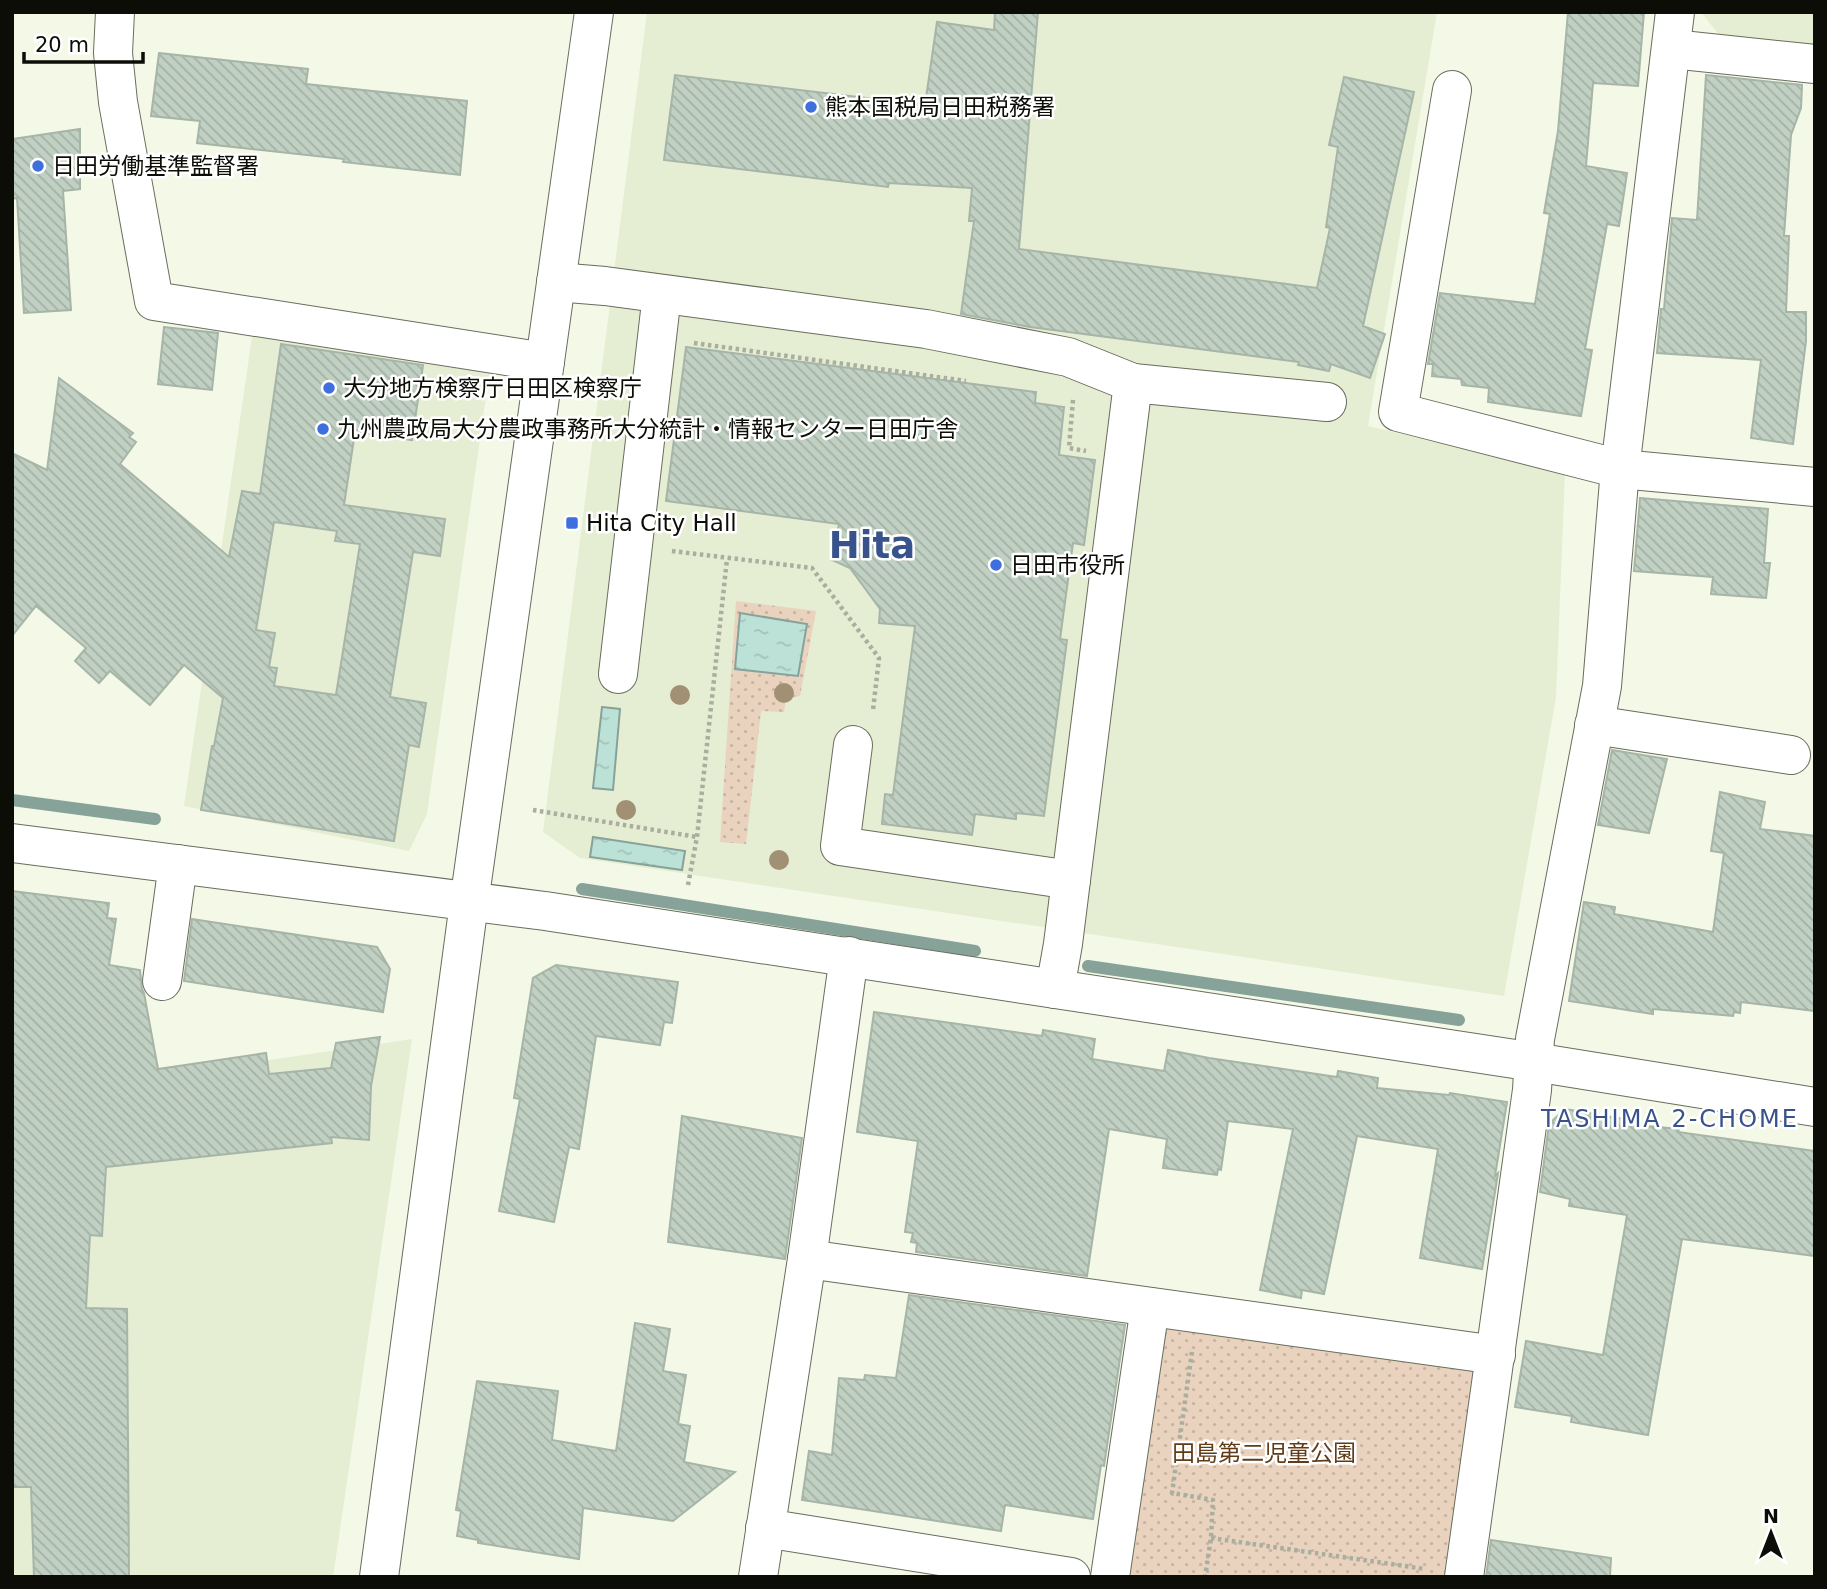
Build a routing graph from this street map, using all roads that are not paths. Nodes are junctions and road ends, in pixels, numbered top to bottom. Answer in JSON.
{"nodes":[{"id":1,"x":115,"y":12,"type":"edge"},
{"id":2,"x":594,"y":12,"type":"edge"},
{"id":3,"x":1675,"y":12,"type":"edge"},
{"id":4,"x":1672,"y":50,"type":"junction"},
{"id":5,"x":1815,"y":64,"type":"edge"},
{"id":6,"x":1452,"y":90,"type":"dead end"},
{"id":7,"x":556,"y":282,"type":"junction"},
{"id":8,"x":662,"y":294,"type":"junction"},
{"id":9,"x":545,"y":362,"type":"junction"},
{"id":10,"x":1133,"y":383,"type":"junction"},
{"id":11,"x":1327,"y":402,"type":"dead end"},
{"id":12,"x":1620,"y":469,"type":"junction"},
{"id":13,"x":1815,"y":487,"type":"edge"},
{"id":14,"x":618,"y":674,"type":"dead end"},
{"id":15,"x":1594,"y":725,"type":"junction"},
{"id":16,"x":853,"y":745,"type":"dead end"},
{"id":17,"x":1791,"y":755,"type":"dead end"},
{"id":18,"x":12,"y":843,"type":"edge"},
{"id":19,"x":178,"y":864,"type":"junction"},
{"id":20,"x":1071,"y":880,"type":"junction"},
{"id":21,"x":469,"y":903,"type":"junction"},
{"id":22,"x":849,"y":956,"type":"junction"},
{"id":23,"x":162,"y":981,"type":"dead end"},
{"id":24,"x":1055,"y":989,"type":"junction"},
{"id":25,"x":1534,"y":1062,"type":"junction"},
{"id":26,"x":1815,"y":1107,"type":"edge"},
{"id":27,"x":807,"y":1259,"type":"junction"},
{"id":28,"x":1150,"y":1307,"type":"junction"},
{"id":29,"x":1496,"y":1355,"type":"junction"},
{"id":30,"x":765,"y":1528,"type":"junction"},
{"id":31,"x":1447,"y":1573,"type":"edge"},
{"id":32,"x":380,"y":1577,"type":"edge"},
{"id":33,"x":758,"y":1577,"type":"edge"},
{"id":34,"x":1071,"y":1577,"type":"edge"},
{"id":35,"x":1110,"y":1577,"type":"edge"}],
"edges":[{"from":1,"to":9,"type":"street"},
{"from":2,"to":7,"type":"street"},
{"from":3,"to":4,"type":"street"},
{"from":4,"to":5,"type":"street"},
{"from":4,"to":12,"type":"street"},
{"from":6,"to":12,"type":"street"},
{"from":7,"to":8,"type":"street"},
{"from":7,"to":9,"type":"street"},
{"from":8,"to":10,"type":"street"},
{"from":8,"to":14,"type":"street"},
{"from":9,"to":21,"type":"street"},
{"from":10,"to":11,"type":"street"},
{"from":10,"to":20,"type":"street"},
{"from":12,"to":13,"type":"street"},
{"from":12,"to":15,"type":"street"},
{"from":15,"to":17,"type":"street"},
{"from":15,"to":25,"type":"street"},
{"from":16,"to":20,"type":"street"},
{"from":18,"to":19,"type":"street"},
{"from":19,"to":21,"type":"street"},
{"from":19,"to":23,"type":"street"},
{"from":20,"to":24,"type":"street"},
{"from":21,"to":22,"type":"street"},
{"from":21,"to":32,"type":"street"},
{"from":22,"to":24,"type":"street"},
{"from":22,"to":27,"type":"street"},
{"from":24,"to":25,"type":"street"},
{"from":25,"to":26,"type":"street"},
{"from":25,"to":29,"type":"street"},
{"from":27,"to":28,"type":"street"},
{"from":27,"to":30,"type":"street"},
{"from":28,"to":29,"type":"street"},
{"from":28,"to":35,"type":"street"},
{"from":29,"to":31,"type":"street"},
{"from":30,"to":33,"type":"street"},
{"from":30,"to":34,"type":"street"}]}
